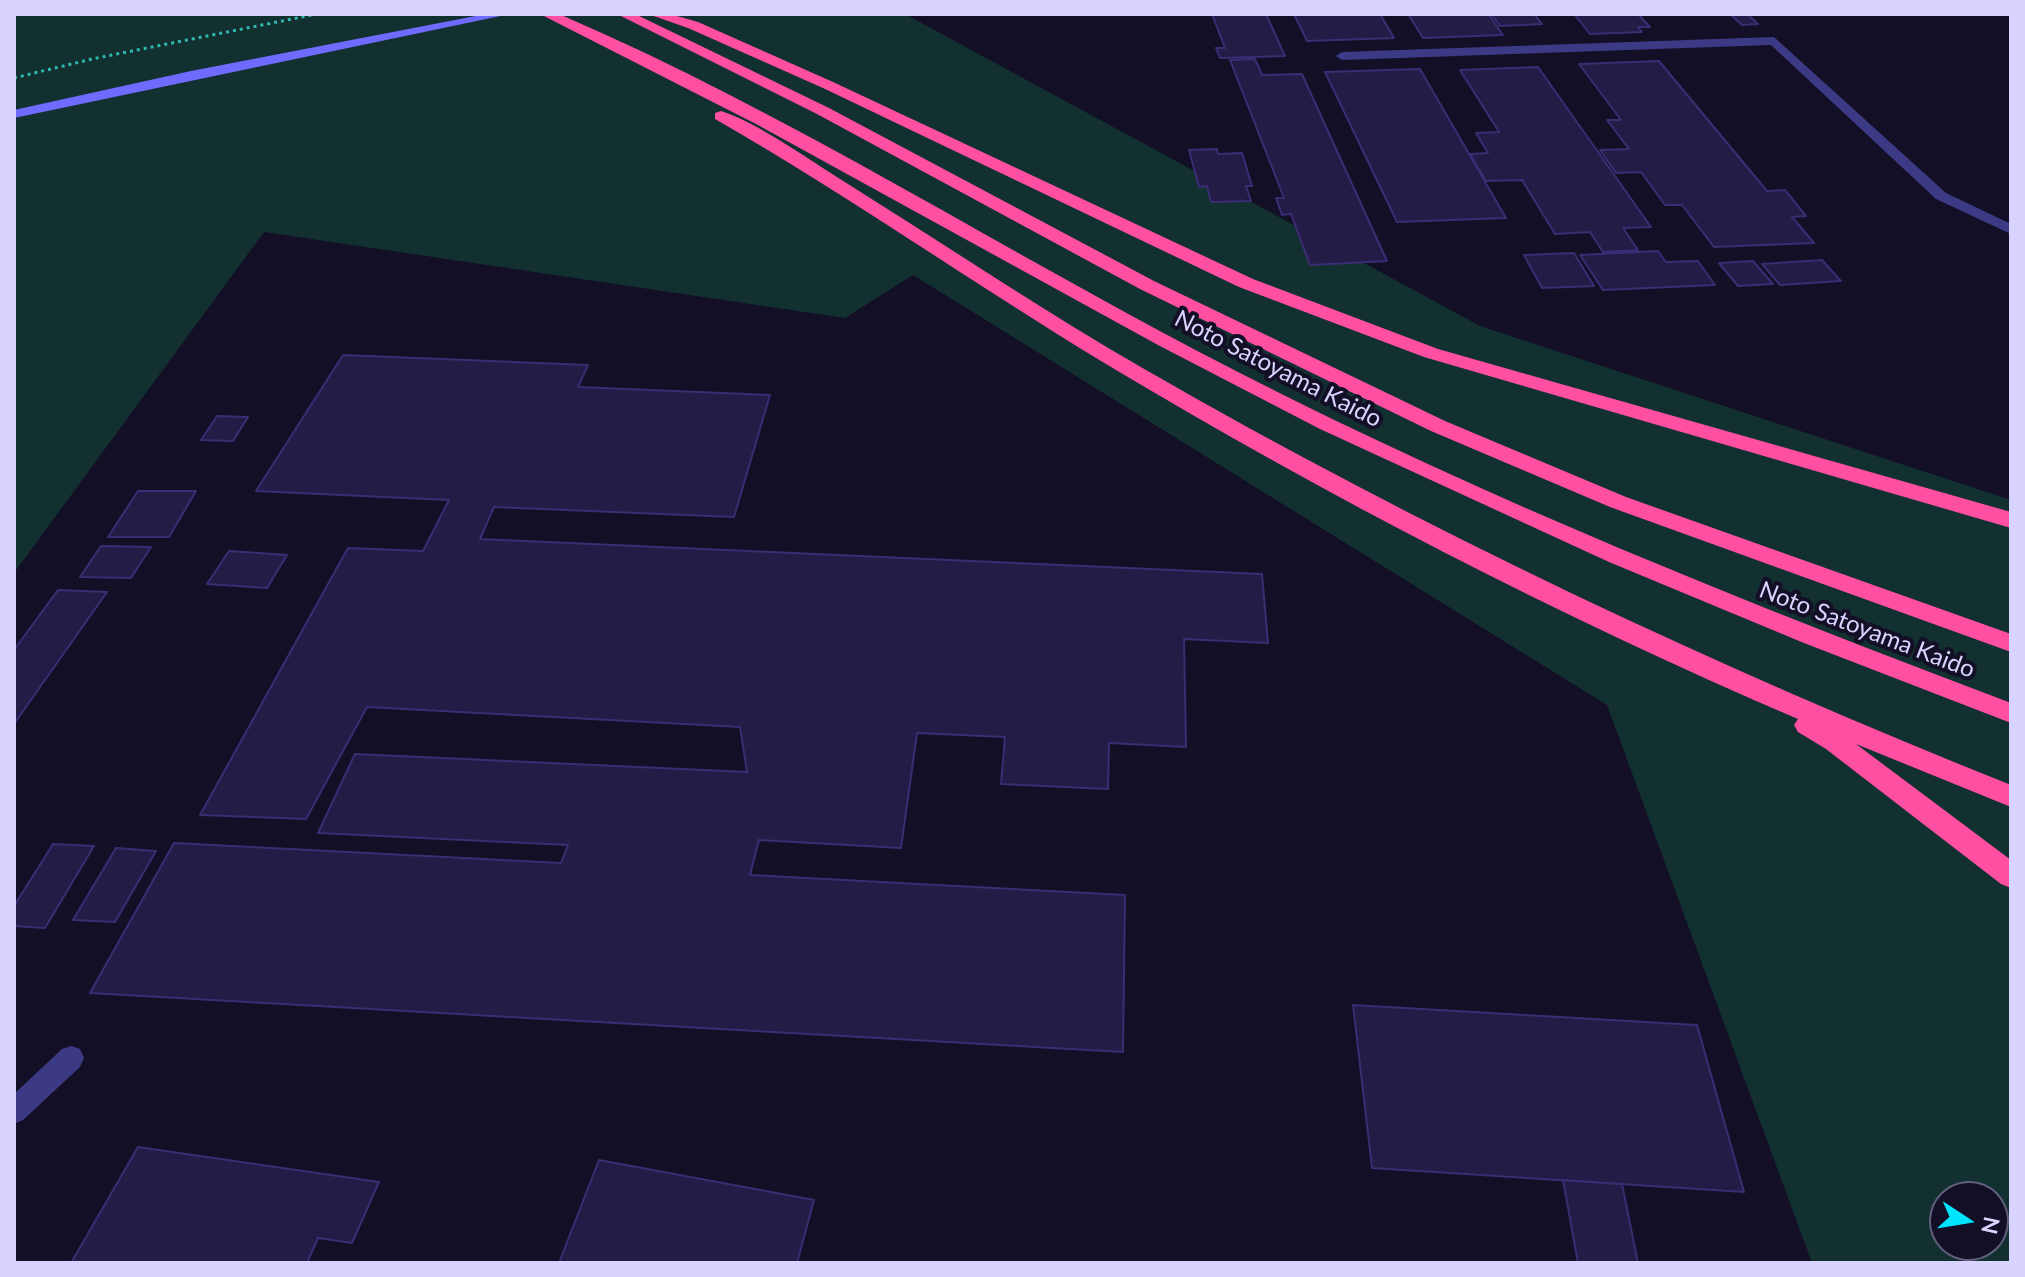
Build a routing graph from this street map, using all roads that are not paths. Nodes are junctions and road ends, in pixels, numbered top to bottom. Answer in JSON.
{"nodes":[{"id":1,"x":504,"y":14,"type":"edge"},
{"id":2,"x":547,"y":14,"type":"edge"},
{"id":3,"x":624,"y":14,"type":"edge"},
{"id":4,"x":655,"y":14,"type":"edge"},
{"id":5,"x":608,"y":40,"type":"junction"},
{"id":6,"x":1342,"y":56,"type":"dead end"},
{"id":7,"x":14,"y":114,"type":"edge"},
{"id":8,"x":2011,"y":230,"type":"edge"},
{"id":9,"x":2011,"y":520,"type":"edge"},
{"id":10,"x":2011,"y":643,"type":"edge"},
{"id":11,"x":1737,"y":682,"type":"junction"},
{"id":12,"x":2011,"y":713,"type":"edge"},
{"id":13,"x":2011,"y":796,"type":"edge"},
{"id":14,"x":2011,"y":876,"type":"edge"},
{"id":15,"x":71,"y":1058,"type":"dead end"},
{"id":16,"x":14,"y":1111,"type":"edge"}],
"edges":[{"from":1,"to":7,"type":"street"},
{"from":2,"to":5,"type":"highway","name":"Noto Satoyama Kaido"},
{"from":3,"to":10,"type":"highway","name":"Noto Satoyama Kaido"},
{"from":4,"to":9,"type":"highway"},
{"from":5,"to":11,"type":"highway"},
{"from":5,"to":12,"type":"highway","name":"Noto Satoyama Kaido"},
{"from":6,"to":8,"type":"street"},
{"from":11,"to":13,"type":"highway"},
{"from":11,"to":14,"type":"highway"},
{"from":15,"to":16,"type":"street"}]}
